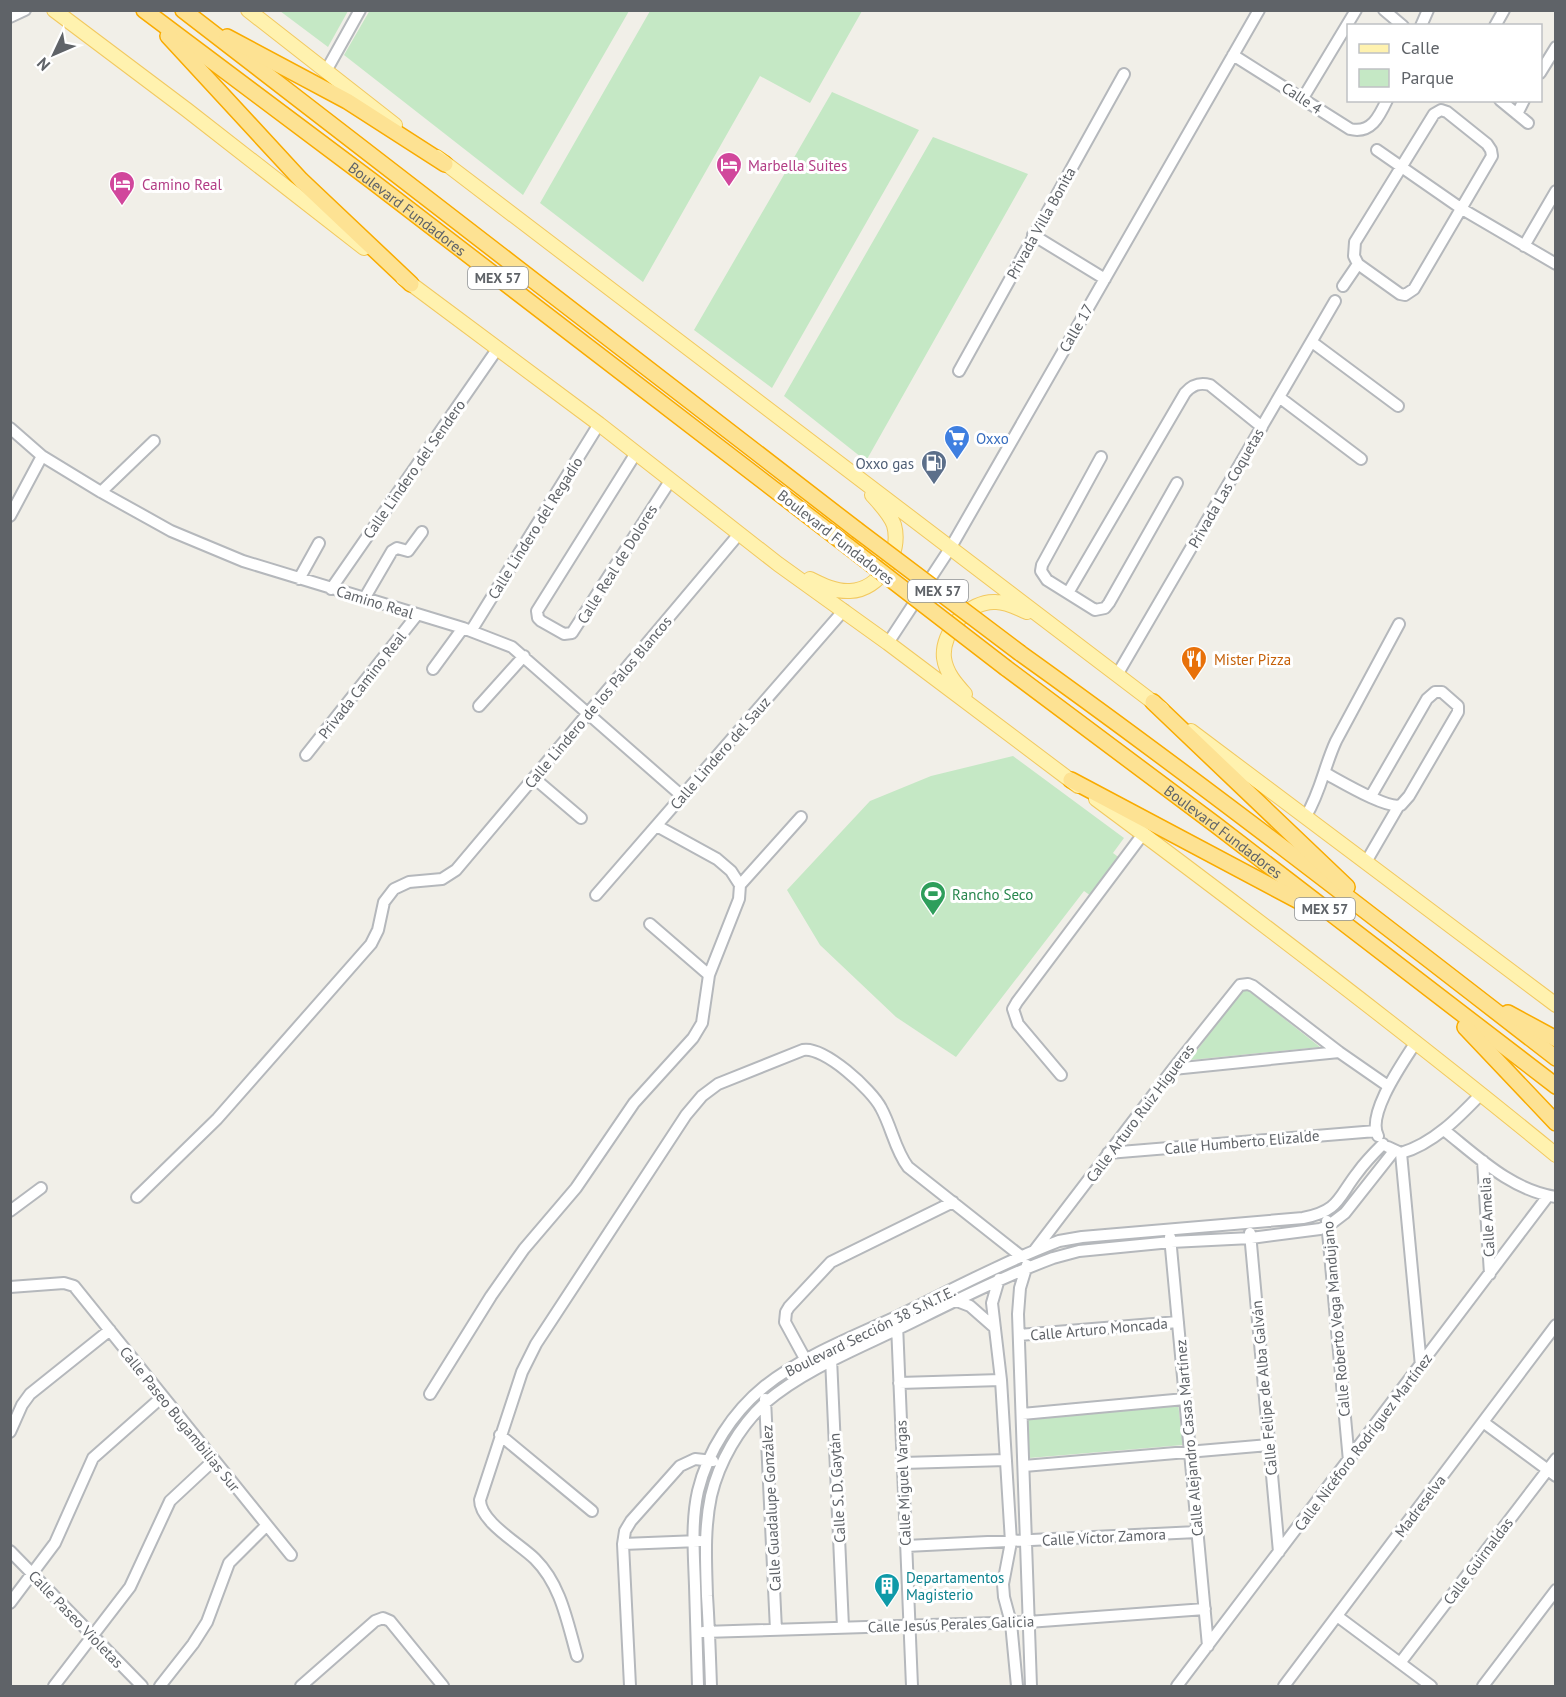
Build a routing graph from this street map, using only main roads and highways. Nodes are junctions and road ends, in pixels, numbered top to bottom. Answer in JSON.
{"nodes":[{"id":1,"x":54,"y":10,"type":"edge"},
{"id":2,"x":183,"y":10,"type":"edge"},
{"id":3,"x":248,"y":10,"type":"edge"},
{"id":4,"x":145,"y":11,"type":"edge"},
{"id":5,"x":202,"y":25,"type":"junction"},
{"id":6,"x":445,"y":164,"type":"junction"},
{"id":7,"x":411,"y":284,"type":"junction"},
{"id":8,"x":838,"y":462,"type":"junction"},
{"id":9,"x":778,"y":564,"type":"junction"},
{"id":10,"x":1058,"y":629,"type":"junction"},
{"id":11,"x":1149,"y":699,"type":"junction"},
{"id":12,"x":982,"y":712,"type":"junction"},
{"id":13,"x":1071,"y":780,"type":"junction"},
{"id":14,"x":1383,"y":924,"type":"junction"},
{"id":15,"x":1348,"y":927,"type":"junction"},
{"id":16,"x":1434,"y":994,"type":"junction"},
{"id":17,"x":1474,"y":995,"type":"junction"},
{"id":18,"x":1556,"y":1005,"type":"edge"},
{"id":19,"x":1556,"y":1039,"type":"edge"},
{"id":20,"x":1556,"y":1058,"type":"edge"},
{"id":21,"x":1556,"y":1086,"type":"edge"},
{"id":22,"x":1556,"y":1123,"type":"edge"},
{"id":23,"x":1556,"y":1155,"type":"edge"}],
"edges":[{"from":1,"to":7,"type":"main road"},
{"from":2,"to":5,"type":"highway","name":"Boulevard Fundadores","number":"MEX 57"},
{"from":3,"to":6,"type":"main road"},
{"from":4,"to":7,"type":"highway"},
{"from":4,"to":15,"type":"highway","name":"Boulevard Fundadores","number":"MEX 57","bridge":true},
{"from":5,"to":6,"type":"highway"},
{"from":5,"to":14,"type":"highway","name":"Boulevard Fundadores","number":"MEX 57","bridge":true},
{"from":6,"to":8,"type":"main road"},
{"from":7,"to":9,"type":"main road"},
{"from":8,"to":9,"type":"main road"},
{"from":8,"to":10,"type":"main road"},
{"from":9,"to":12,"type":"main road"},
{"from":10,"to":11,"type":"main road"},
{"from":10,"to":12,"type":"main road"},
{"from":11,"to":14,"type":"highway"},
{"from":11,"to":18,"type":"main road"},
{"from":12,"to":13,"type":"main road"},
{"from":13,"to":15,"type":"highway"},
{"from":13,"to":23,"type":"main road"},
{"from":14,"to":17,"type":"highway","name":"Boulevard Fundadores","number":"MEX 57"},
{"from":15,"to":16,"type":"highway","name":"Boulevard Fundadores","number":"MEX 57"},
{"from":16,"to":21,"type":"highway","name":"Boulevard Fundadores","number":"MEX 57"},
{"from":16,"to":22,"type":"highway"},
{"from":17,"to":19,"type":"highway"},
{"from":17,"to":20,"type":"highway","name":"Boulevard Fundadores","number":"MEX 57"}]}
